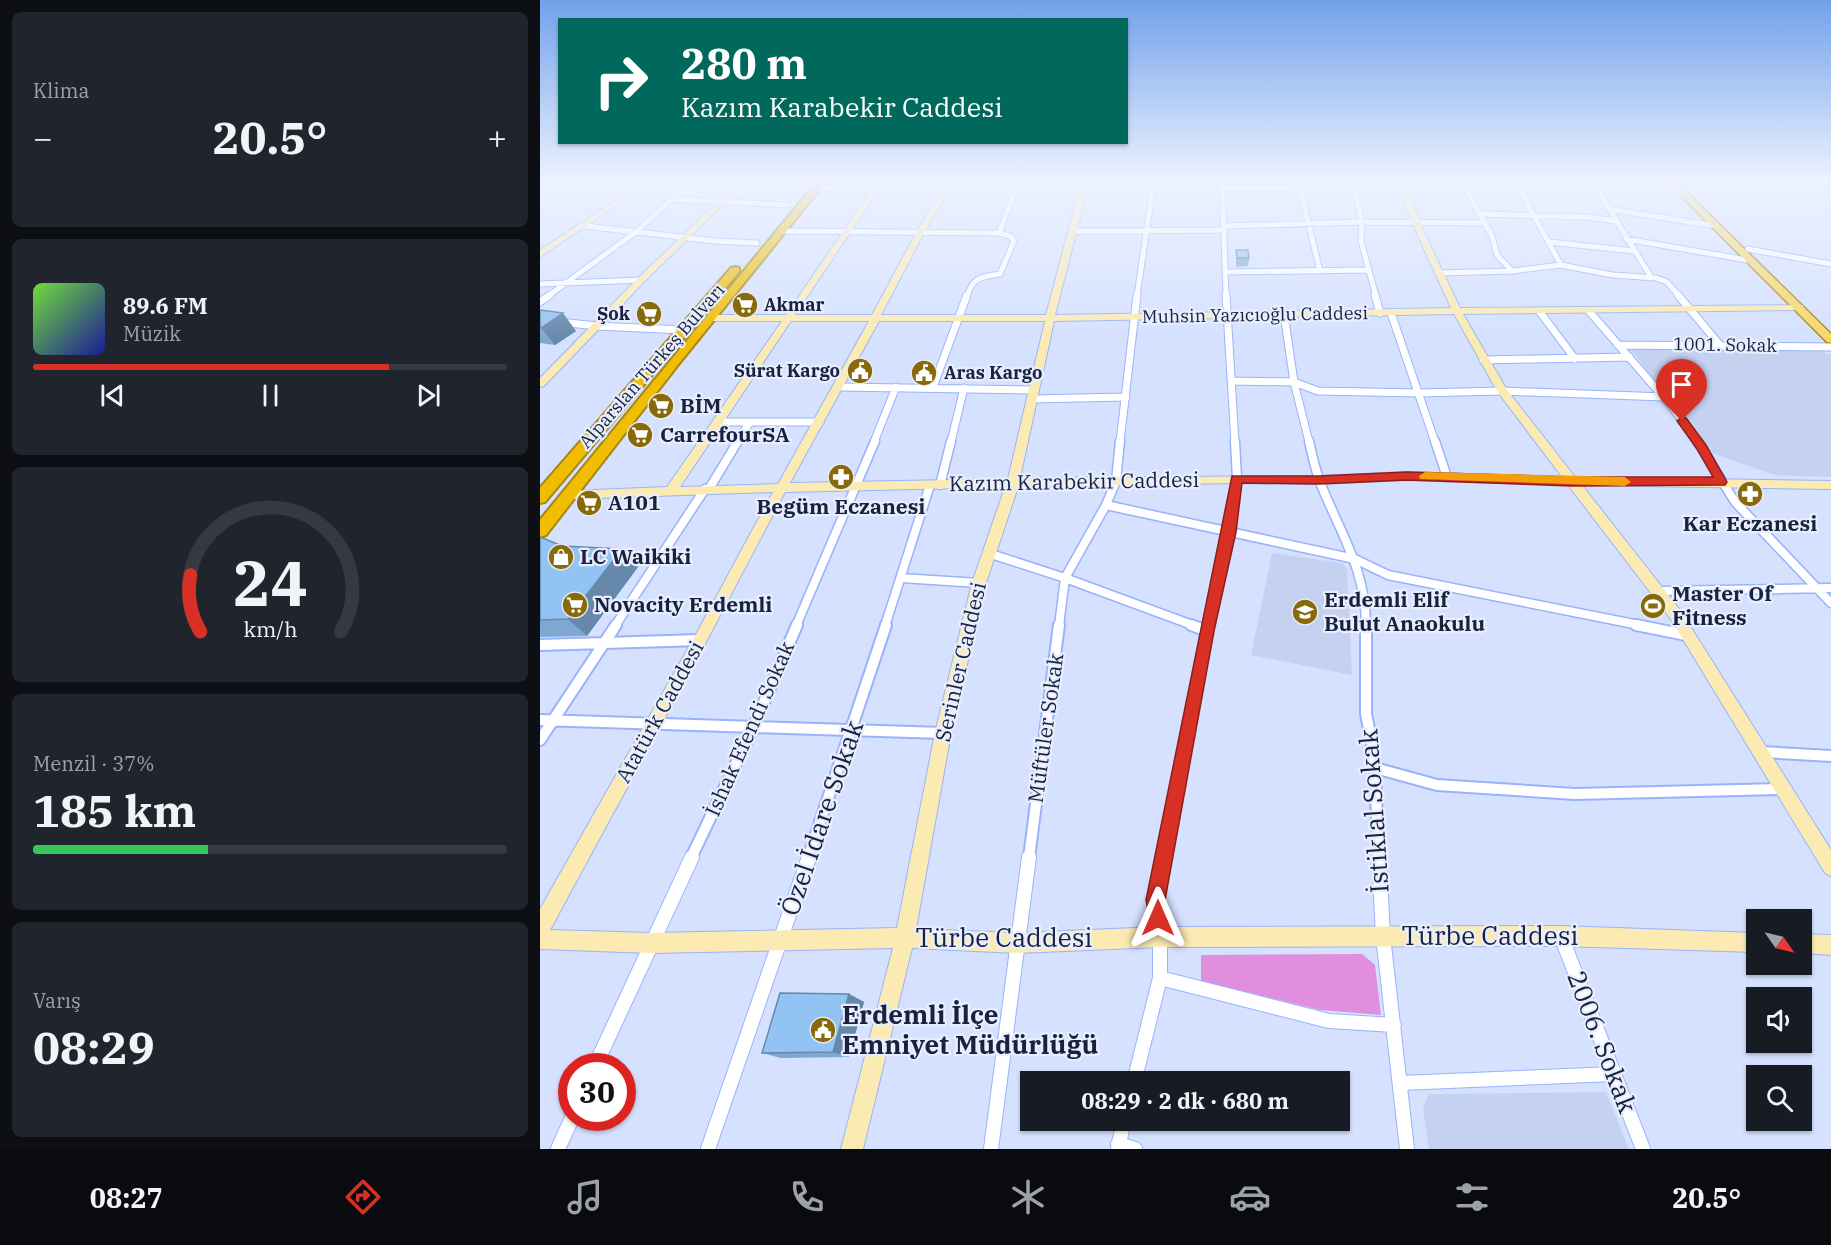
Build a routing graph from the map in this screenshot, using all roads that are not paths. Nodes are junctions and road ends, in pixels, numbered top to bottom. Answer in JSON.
{"nodes":[{"id":1,"x":849,"y":232,"type":"edge"},
{"id":2,"x":562,"y":233,"type":"edge"},
{"id":3,"x":574,"y":233,"type":"edge"},
{"id":4,"x":635,"y":233,"type":"edge"},
{"id":5,"x":642,"y":233,"type":"edge"},
{"id":6,"x":691,"y":233,"type":"edge"},
{"id":7,"x":765,"y":233,"type":"edge"},
{"id":8,"x":780,"y":233,"type":"edge"},
{"id":9,"x":893,"y":233,"type":"edge"},
{"id":10,"x":920,"y":233,"type":"junction"},
{"id":11,"x":999,"y":233,"type":"joint"},
{"id":12,"x":1072,"y":233,"type":"edge"},
{"id":13,"x":1147,"y":233,"type":"edge"},
{"id":14,"x":1223,"y":233,"type":"edge"},
{"id":15,"x":1309,"y":233,"type":"edge"},
{"id":16,"x":1361,"y":233,"type":"edge"},
{"id":17,"x":1420,"y":233,"type":"edge"},
{"id":18,"x":1490,"y":233,"type":"edge"},
{"id":19,"x":1544,"y":233,"type":"edge"},
{"id":20,"x":1622,"y":233,"type":"edge"},
{"id":21,"x":1723,"y":233,"type":"edge"},
{"id":22,"x":1731,"y":233,"type":"edge"},
{"id":23,"x":686,"y":237,"type":"junction"},
{"id":24,"x":1626,"y":239,"type":"junction"},
{"id":25,"x":1549,"y":242,"type":"junction"},
{"id":26,"x":757,"y":243,"type":"junction"},
{"id":27,"x":540,"y":247,"type":"edge"},
{"id":28,"x":1748,"y":249,"type":"junction"},
{"id":29,"x":1634,"y":251,"type":"junction"},
{"id":30,"x":540,"y":254,"type":"edge"},
{"id":31,"x":1753,"y":261,"type":"junction"},
{"id":32,"x":1831,"y":264,"type":"edge"},
{"id":33,"x":1561,"y":265,"type":"junction"},
{"id":34,"x":1369,"y":270,"type":"junction"},
{"id":35,"x":1320,"y":271,"type":"junction"},
{"id":36,"x":1512,"y":271,"type":"junction"},
{"id":37,"x":1225,"y":272,"type":"junction"},
{"id":38,"x":1440,"y":273,"type":"junction"},
{"id":39,"x":1651,"y":278,"type":"junction"},
{"id":40,"x":641,"y":280,"type":"junction"},
{"id":41,"x":540,"y":284,"type":"edge"},
{"id":42,"x":566,"y":284,"type":"junction"},
{"id":43,"x":540,"y":302,"type":"edge"},
{"id":44,"x":1800,"y":307,"type":"junction"},
{"id":45,"x":1688,"y":309,"type":"junction"},
{"id":46,"x":1589,"y":311,"type":"junction"},
{"id":47,"x":1391,"y":312,"type":"junction"},
{"id":48,"x":1456,"y":312,"type":"junction"},
{"id":49,"x":1540,"y":312,"type":"junction"},
{"id":50,"x":1380,"y":313,"type":"junction"},
{"id":51,"x":1227,"y":314,"type":"junction"},
{"id":52,"x":1284,"y":314,"type":"junction"},
{"id":53,"x":790,"y":316,"type":"junction"},
{"id":54,"x":878,"y":316,"type":"junction"},
{"id":55,"x":960,"y":317,"type":"junction"},
{"id":56,"x":1134,"y":317,"type":"junction"},
{"id":57,"x":710,"y":318,"type":"junction"},
{"id":58,"x":1050,"y":318,"type":"junction"},
{"id":59,"x":540,"y":320,"type":"edge"},
{"id":60,"x":597,"y":326,"type":"junction"},
{"id":61,"x":1831,"y":327,"type":"edge"},
{"id":62,"x":683,"y":330,"type":"junction"},
{"id":63,"x":1831,"y":340,"type":"edge"},
{"id":64,"x":1719,"y":344,"type":"junction"},
{"id":65,"x":1618,"y":345,"type":"junction"},
{"id":66,"x":1831,"y":347,"type":"edge"},
{"id":67,"x":1629,"y":357,"type":"junction"},
{"id":68,"x":1575,"y":358,"type":"junction"},
{"id":69,"x":1483,"y":360,"type":"junction"},
{"id":70,"x":1232,"y":381,"type":"junction"},
{"id":71,"x":1293,"y":382,"type":"junction"},
{"id":72,"x":540,"y":384,"type":"edge"},
{"id":73,"x":839,"y":387,"type":"junction"},
{"id":74,"x":896,"y":387,"type":"junction"},
{"id":75,"x":933,"y":387,"type":"junction"},
{"id":76,"x":964,"y":388,"type":"junction"},
{"id":77,"x":1502,"y":391,"type":"junction"},
{"id":78,"x":1419,"y":393,"type":"junction"},
{"id":79,"x":1033,"y":395,"type":"junction"},
{"id":80,"x":1126,"y":397,"type":"junction"},
{"id":81,"x":1664,"y":397,"type":"junction"},
{"id":82,"x":717,"y":422,"type":"junction"},
{"id":83,"x":750,"y":422,"type":"junction"},
{"id":84,"x":820,"y":422,"type":"junction"},
{"id":85,"x":1447,"y":477,"type":"junction"},
{"id":86,"x":1237,"y":479,"type":"junction"},
{"id":87,"x":1116,"y":480,"type":"junction"},
{"id":88,"x":1319,"y":480,"type":"junction"},
{"id":89,"x":1572,"y":482,"type":"junction"},
{"id":90,"x":1721,"y":482,"type":"junction"},
{"id":91,"x":1013,"y":483,"type":"junction"},
{"id":92,"x":857,"y":484,"type":"junction"},
{"id":93,"x":1831,"y":484,"type":"edge"},
{"id":94,"x":935,"y":485,"type":"junction"},
{"id":95,"x":781,"y":488,"type":"junction"},
{"id":96,"x":707,"y":489,"type":"junction"},
{"id":97,"x":670,"y":492,"type":"junction"},
{"id":98,"x":569,"y":495,"type":"junction"},
{"id":99,"x":540,"y":498,"type":"edge"},
{"id":100,"x":1106,"y":506,"type":"junction"},
{"id":101,"x":540,"y":531,"type":"edge"},
{"id":102,"x":1229,"y":532,"type":"junction"},
{"id":103,"x":988,"y":553,"type":"junction"},
{"id":104,"x":1355,"y":559,"type":"junction"},
{"id":105,"x":901,"y":578,"type":"junction"},
{"id":106,"x":1065,"y":578,"type":"junction"},
{"id":107,"x":979,"y":583,"type":"junction"},
{"id":108,"x":1820,"y":588,"type":"junction"},
{"id":109,"x":1831,"y":588,"type":"edge"},
{"id":110,"x":1658,"y":591,"type":"junction"},
{"id":111,"x":1831,"y":603,"type":"edge"},
{"id":112,"x":1207,"y":631,"type":"junction"},
{"id":113,"x":1686,"y":635,"type":"junction"},
{"id":114,"x":700,"y":640,"type":"junction"},
{"id":115,"x":605,"y":644,"type":"junction"},
{"id":116,"x":540,"y":645,"type":"edge"},
{"id":117,"x":540,"y":720,"type":"edge"},
{"id":118,"x":553,"y":720,"type":"junction"},
{"id":119,"x":653,"y":725,"type":"junction"},
{"id":120,"x":753,"y":728,"type":"junction"},
{"id":121,"x":853,"y":729,"type":"junction"},
{"id":122,"x":943,"y":733,"type":"junction"},
{"id":123,"x":540,"y":740,"type":"edge"},
{"id":124,"x":1762,"y":752,"type":"junction"},
{"id":125,"x":1831,"y":756,"type":"edge"},
{"id":126,"x":1375,"y":768,"type":"junction"},
{"id":127,"x":1783,"y":789,"type":"junction"},
{"id":128,"x":1831,"y":867,"type":"edge"},
{"id":129,"x":540,"y":928,"type":"edge"},
{"id":130,"x":1383,"y":936,"type":"junction"},
{"id":131,"x":1561,"y":936,"type":"junction"},
{"id":132,"x":1160,"y":937,"type":"junction"},
{"id":133,"x":905,"y":938,"type":"junction"},
{"id":134,"x":540,"y":939,"type":"edge"},
{"id":135,"x":780,"y":941,"type":"junction"},
{"id":136,"x":651,"y":943,"type":"junction"},
{"id":137,"x":1017,"y":943,"type":"junction"},
{"id":138,"x":1746,"y":943,"type":"edge"},
{"id":139,"x":1812,"y":944,"type":"edge"},
{"id":140,"x":1831,"y":945,"type":"edge"},
{"id":141,"x":1160,"y":978,"type":"junction"},
{"id":142,"x":1394,"y":1025,"type":"junction"},
{"id":143,"x":601,"y":1053,"type":"edge"},
{"id":144,"x":1137,"y":1071,"type":"edge"},
{"id":145,"x":1614,"y":1074,"type":"junction"},
{"id":146,"x":1401,"y":1083,"type":"junction"},
{"id":147,"x":566,"y":1131,"type":"edge"},
{"id":148,"x":1121,"y":1131,"type":"edge"},
{"id":149,"x":1118,"y":1146,"type":"edge"},
{"id":150,"x":558,"y":1149,"type":"edge"},
{"id":151,"x":708,"y":1149,"type":"edge"},
{"id":152,"x":852,"y":1149,"type":"edge"},
{"id":153,"x":992,"y":1149,"type":"edge"},
{"id":154,"x":1135,"y":1149,"type":"edge"},
{"id":155,"x":1407,"y":1149,"type":"edge"},
{"id":156,"x":1643,"y":1149,"type":"edge"}],
"edges":[{"from":1,"to":53,"type":"street"},
{"from":2,"to":27,"type":"street"},
{"from":3,"to":30,"type":"street"},
{"from":4,"to":42,"type":"street"},
{"from":5,"to":23,"type":"street"},
{"from":6,"to":23,"type":"street"},
{"from":7,"to":26,"type":"highway","name":"Alparslan Türkeş Bulvarı"},
{"from":8,"to":57,"type":"highway","name":"Alparslan Türkeş Bulvarı"},
{"from":9,"to":10,"type":"street"},
{"from":10,"to":11,"type":"street"},
{"from":10,"to":54,"type":"street","name":"Atatürk Caddesi"},
{"from":11,"to":55,"type":"street"},
{"from":12,"to":58,"type":"street","name":"Serinler Caddesi"},
{"from":13,"to":56,"type":"street","name":"Müftüler Sokak"},
{"from":14,"to":37,"type":"street"},
{"from":15,"to":35,"type":"street"},
{"from":16,"to":34,"type":"street"},
{"from":17,"to":38,"type":"street"},
{"from":18,"to":36,"type":"street"},
{"from":19,"to":25,"type":"street"},
{"from":20,"to":24,"type":"street"},
{"from":21,"to":31,"type":"main road"},
{"from":22,"to":28,"type":"main road"},
{"from":23,"to":26,"type":"street"},
{"from":23,"to":40,"type":"street"},
{"from":24,"to":29,"type":"street"},
{"from":24,"to":31,"type":"street"},
{"from":25,"to":29,"type":"street"},
{"from":25,"to":33,"type":"street"},
{"from":26,"to":62,"type":"highway","name":"Alparslan Türkeş Bulvarı"},
{"from":28,"to":32,"type":"street"},
{"from":28,"to":61,"type":"main road"},
{"from":29,"to":39,"type":"street"},
{"from":31,"to":44,"type":"main road"},
{"from":33,"to":36,"type":"street"},
{"from":33,"to":39,"type":"street"},
{"from":34,"to":35,"type":"street"},
{"from":34,"to":50,"type":"street"},
{"from":35,"to":37,"type":"street"},
{"from":36,"to":38,"type":"street"},
{"from":37,"to":51,"type":"street"},
{"from":38,"to":48,"type":"street"},
{"from":39,"to":45,"type":"street"},
{"from":40,"to":42,"type":"street"},
{"from":40,"to":60,"type":"street"},
{"from":41,"to":42,"type":"street"},
{"from":42,"to":43,"type":"street"},
{"from":44,"to":45,"type":"street","name":"Muhsin Yazıcıoğlu Caddesi"},
{"from":44,"to":63,"type":"main road"},
{"from":45,"to":46,"type":"street","name":"Muhsin Yazıcıoğlu Caddesi"},
{"from":45,"to":64,"type":"street"},
{"from":46,"to":49,"type":"street","name":"Muhsin Yazıcıoğlu Caddesi"},
{"from":46,"to":65,"type":"street"},
{"from":47,"to":48,"type":"street","name":"Muhsin Yazıcıoğlu Caddesi"},
{"from":47,"to":50,"type":"street","name":"Muhsin Yazıcıoğlu Caddesi"},
{"from":47,"to":78,"type":"street"},
{"from":48,"to":49,"type":"street","name":"Muhsin Yazıcıoğlu Caddesi"},
{"from":48,"to":69,"type":"street"},
{"from":49,"to":68,"type":"street"},
{"from":50,"to":52,"type":"street","name":"Muhsin Yazıcıoğlu Caddesi"},
{"from":51,"to":52,"type":"street","name":"Muhsin Yazıcıoğlu Caddesi"},
{"from":51,"to":56,"type":"street","name":"Muhsin Yazıcıoğlu Caddesi"},
{"from":51,"to":70,"type":"street"},
{"from":52,"to":71,"type":"street","name":"İstiklal Sokak"},
{"from":53,"to":54,"type":"street","name":"Muhsin Yazıcıoğlu Caddesi"},
{"from":53,"to":57,"type":"street","name":"Muhsin Yazıcıoğlu Caddesi"},
{"from":53,"to":82,"type":"street"},
{"from":54,"to":55,"type":"street","name":"Muhsin Yazıcıoğlu Caddesi"},
{"from":54,"to":73,"type":"street","name":"Atatürk Caddesi"},
{"from":55,"to":58,"type":"street","name":"Muhsin Yazıcıoğlu Caddesi"},
{"from":55,"to":75,"type":"street"},
{"from":56,"to":58,"type":"street","name":"Muhsin Yazıcıoğlu Caddesi"},
{"from":56,"to":80,"type":"street","name":"Müftüler Sokak"},
{"from":57,"to":98,"type":"highway","name":"Alparslan Türkeş Bulvarı"},
{"from":58,"to":79,"type":"street","name":"Serinler Caddesi"},
{"from":59,"to":60,"type":"street"},
{"from":60,"to":62,"type":"street"},
{"from":60,"to":72,"type":"street"},
{"from":62,"to":99,"type":"highway","name":"Alparslan Türkeş Bulvarı"},
{"from":64,"to":65,"type":"street","name":"1001. Sokak"},
{"from":64,"to":66,"type":"street","name":"1001. Sokak"},
{"from":65,"to":67,"type":"street"},
{"from":67,"to":68,"type":"street"},
{"from":67,"to":81,"type":"street"},
{"from":68,"to":69,"type":"street"},
{"from":69,"to":77,"type":"street"},
{"from":70,"to":71,"type":"street"},
{"from":70,"to":86,"type":"street"},
{"from":71,"to":78,"type":"street"},
{"from":71,"to":88,"type":"street","name":"İstiklal Sokak"},
{"from":73,"to":74,"type":"street"},
{"from":73,"to":84,"type":"street","name":"Atatürk Caddesi"},
{"from":74,"to":75,"type":"street"},
{"from":74,"to":92,"type":"street","name":"İshak Efendi Sokak"},
{"from":75,"to":76,"type":"street"},
{"from":76,"to":79,"type":"street"},
{"from":76,"to":94,"type":"street","name":"Özel İdare Sokak"},
{"from":77,"to":78,"type":"street"},
{"from":77,"to":81,"type":"street"},
{"from":77,"to":89,"type":"street"},
{"from":78,"to":85,"type":"street"},
{"from":79,"to":80,"type":"street"},
{"from":79,"to":91,"type":"street","name":"Serinler Caddesi"},
{"from":80,"to":87,"type":"street","name":"Müftüler Sokak"},
{"from":81,"to":90,"type":"street"},
{"from":82,"to":83,"type":"street"},
{"from":82,"to":97,"type":"street"},
{"from":83,"to":84,"type":"street"},
{"from":83,"to":96,"type":"street"},
{"from":84,"to":95,"type":"street","name":"Atatürk Caddesi"},
{"from":85,"to":88,"type":"street","name":"Kazım Karabekir Caddesi"},
{"from":85,"to":89,"type":"street","name":"Kazım Karabekir Caddesi"},
{"from":86,"to":87,"type":"street","name":"Kazım Karabekir Caddesi"},
{"from":86,"to":88,"type":"street","name":"Kazım Karabekir Caddesi"},
{"from":86,"to":102,"type":"street"},
{"from":87,"to":91,"type":"street","name":"Kazım Karabekir Caddesi"},
{"from":87,"to":100,"type":"street","name":"Müftüler Sokak"},
{"from":88,"to":104,"type":"street","name":"İstiklal Sokak"},
{"from":89,"to":90,"type":"street","name":"Kazım Karabekir Caddesi"},
{"from":89,"to":110,"type":"street"},
{"from":90,"to":93,"type":"street","name":"Kazım Karabekir Caddesi"},
{"from":90,"to":108,"type":"street"},
{"from":91,"to":94,"type":"street","name":"Kazım Karabekir Caddesi"},
{"from":91,"to":103,"type":"street","name":"Serinler Caddesi"},
{"from":92,"to":94,"type":"street","name":"Kazım Karabekir Caddesi"},
{"from":92,"to":95,"type":"street","name":"Kazım Karabekir Caddesi"},
{"from":92,"to":120,"type":"street","name":"İshak Efendi Sokak"},
{"from":94,"to":105,"type":"street","name":"Özel İdare Sokak"},
{"from":95,"to":96,"type":"street","name":"Kazım Karabekir Caddesi"},
{"from":95,"to":114,"type":"street","name":"Atatürk Caddesi"},
{"from":96,"to":97,"type":"street","name":"Kazım Karabekir Caddesi"},
{"from":96,"to":115,"type":"street"},
{"from":97,"to":98,"type":"street","name":"Kazım Karabekir Caddesi"},
{"from":98,"to":101,"type":"highway","name":"Alparslan Türkeş Bulvarı"},
{"from":100,"to":102,"type":"street"},
{"from":100,"to":106,"type":"street","name":"Müftüler Sokak"},
{"from":102,"to":104,"type":"street"},
{"from":102,"to":112,"type":"street"},
{"from":103,"to":106,"type":"street"},
{"from":103,"to":107,"type":"street","name":"Serinler Caddesi"},
{"from":104,"to":113,"type":"street"},
{"from":104,"to":126,"type":"street","name":"İstiklal Sokak"},
{"from":105,"to":107,"type":"street"},
{"from":105,"to":121,"type":"street","name":"Özel İdare Sokak"},
{"from":106,"to":112,"type":"street"},
{"from":106,"to":137,"type":"street","name":"Müftüler Sokak"},
{"from":107,"to":122,"type":"street","name":"Serinler Caddesi"},
{"from":108,"to":109,"type":"street"},
{"from":108,"to":110,"type":"street"},
{"from":108,"to":111,"type":"street"},
{"from":110,"to":113,"type":"street"},
{"from":112,"to":132,"type":"street"},
{"from":113,"to":124,"type":"street"},
{"from":114,"to":115,"type":"street"},
{"from":114,"to":119,"type":"street","name":"Atatürk Caddesi"},
{"from":115,"to":116,"type":"street"},
{"from":115,"to":118,"type":"street"},
{"from":117,"to":118,"type":"street"},
{"from":118,"to":119,"type":"street"},
{"from":118,"to":123,"type":"street"},
{"from":119,"to":120,"type":"street"},
{"from":119,"to":129,"type":"street","name":"Atatürk Caddesi"},
{"from":120,"to":121,"type":"street"},
{"from":120,"to":136,"type":"street","name":"İshak Efendi Sokak"},
{"from":121,"to":122,"type":"street"},
{"from":121,"to":135,"type":"street","name":"Özel İdare Sokak"},
{"from":122,"to":133,"type":"street","name":"Serinler Caddesi"},
{"from":124,"to":125,"type":"street"},
{"from":124,"to":127,"type":"street"},
{"from":126,"to":127,"type":"street"},
{"from":126,"to":130,"type":"street","name":"İstiklal Sokak"},
{"from":127,"to":128,"type":"street"},
{"from":130,"to":131,"type":"street","name":"Türbe Caddesi"},
{"from":130,"to":132,"type":"street","name":"Türbe Caddesi"},
{"from":130,"to":142,"type":"street","name":"İstiklal Sokak"},
{"from":131,"to":138,"type":"street","name":"Türbe Caddesi"},
{"from":131,"to":145,"type":"street","name":"2006. Sokak"},
{"from":132,"to":137,"type":"street","name":"Türbe Caddesi"},
{"from":132,"to":141,"type":"street"},
{"from":133,"to":135,"type":"street","name":"Türbe Caddesi"},
{"from":133,"to":137,"type":"street","name":"Türbe Caddesi"},
{"from":133,"to":152,"type":"street","name":"Serinler Caddesi"},
{"from":134,"to":136,"type":"street","name":"Türbe Caddesi"},
{"from":135,"to":136,"type":"street","name":"Türbe Caddesi"},
{"from":135,"to":151,"type":"street","name":"Özel İdare Sokak"},
{"from":136,"to":143,"type":"street","name":"İshak Efendi Sokak"},
{"from":137,"to":153,"type":"street","name":"Müftüler Sokak"},
{"from":139,"to":140,"type":"street"},
{"from":141,"to":142,"type":"street"},
{"from":141,"to":144,"type":"street"},
{"from":142,"to":146,"type":"street","name":"İstiklal Sokak"},
{"from":145,"to":146,"type":"street"},
{"from":145,"to":156,"type":"street","name":"2006. Sokak"},
{"from":146,"to":155,"type":"street","name":"İstiklal Sokak"},
{"from":147,"to":150,"type":"street"},
{"from":148,"to":149,"type":"street"},
{"from":149,"to":154,"type":"street"}]}
